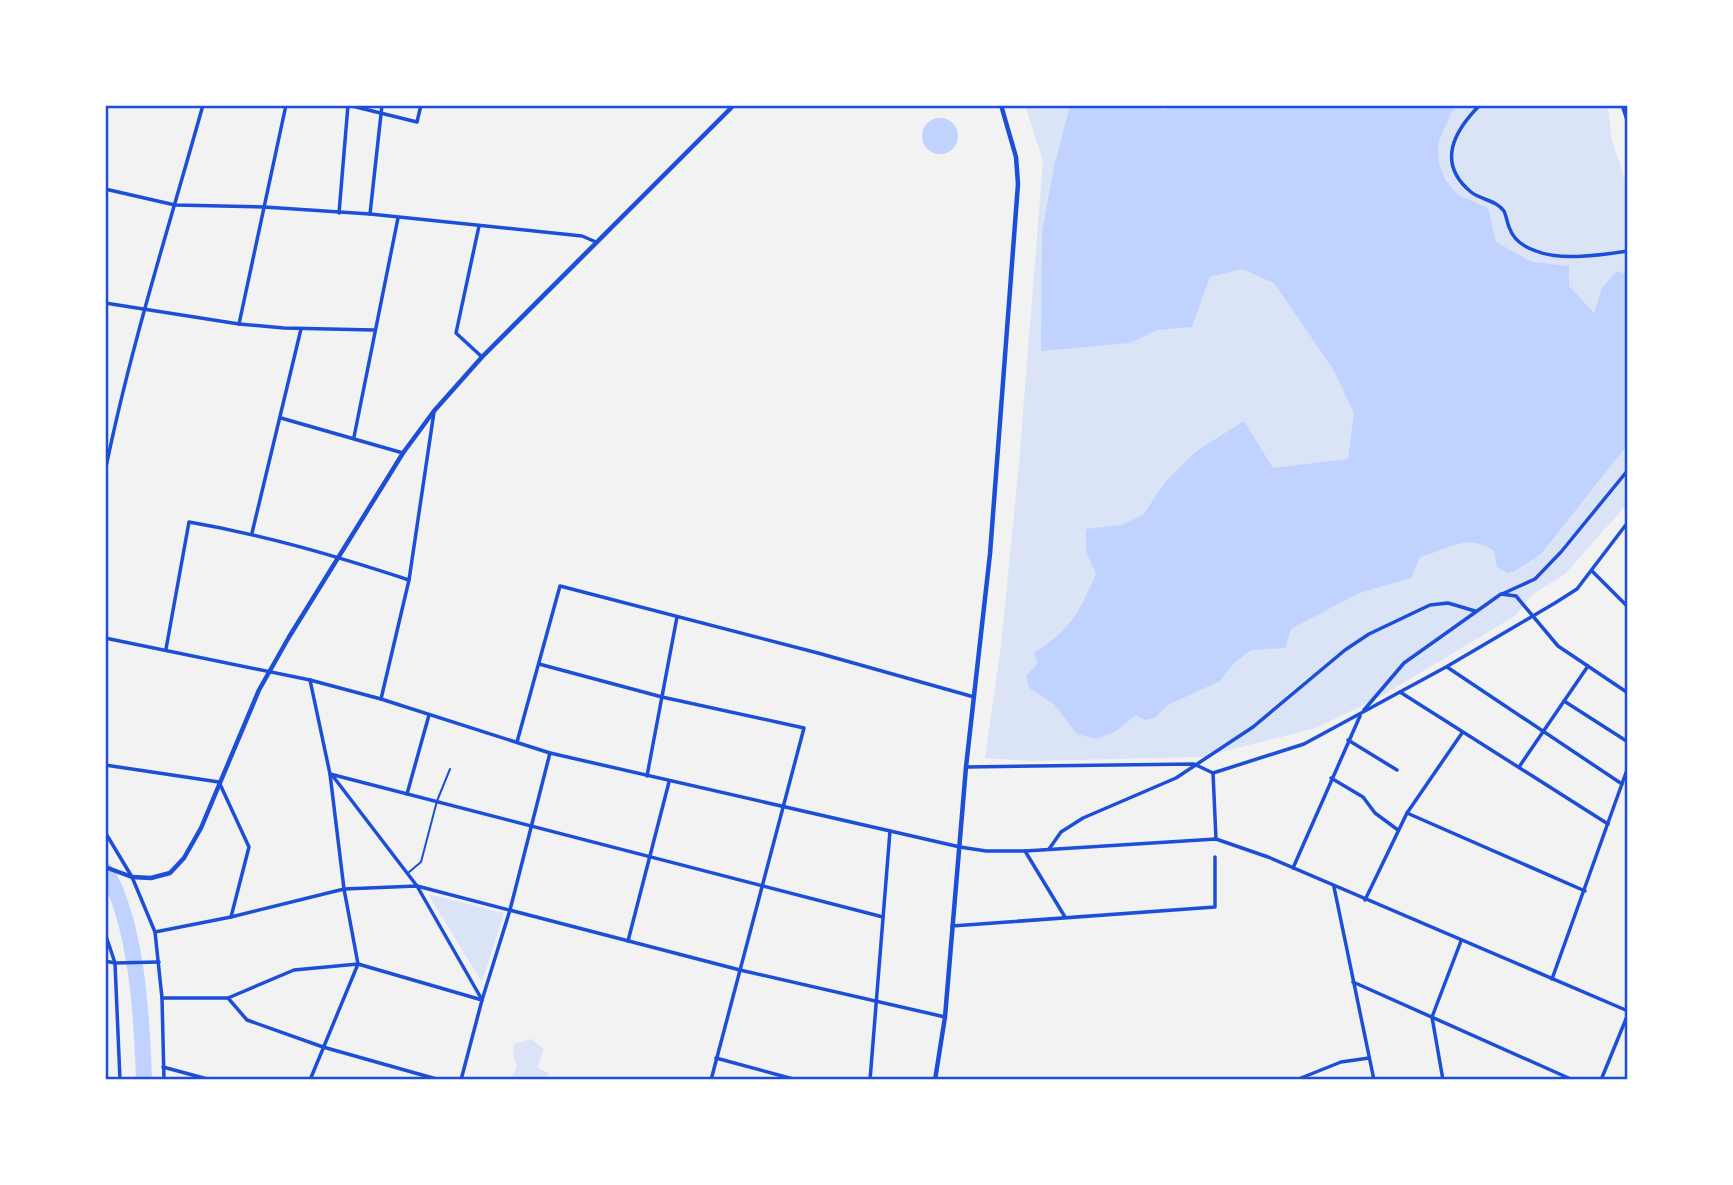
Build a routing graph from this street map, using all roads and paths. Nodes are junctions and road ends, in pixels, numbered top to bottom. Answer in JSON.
{"nodes":[{"id":1,"x":203,"y":105,"type":"edge"},
{"id":2,"x":286,"y":105,"type":"edge"},
{"id":3,"x":348,"y":105,"type":"edge"},
{"id":4,"x":382,"y":105,"type":"edge"},
{"id":5,"x":421,"y":105,"type":"edge"},
{"id":6,"x":734,"y":105,"type":"edge"},
{"id":7,"x":1001,"y":105,"type":"edge"},
{"id":8,"x":1480,"y":105,"type":"edge"},
{"id":9,"x":1622,"y":105,"type":"edge"},
{"id":10,"x":381,"y":112,"type":"junction"},
{"id":11,"x":1628,"y":123,"type":"edge"},
{"id":12,"x":105,"y":189,"type":"edge"},
{"id":13,"x":175,"y":205,"type":"junction"},
{"id":14,"x":264,"y":207,"type":"junction"},
{"id":15,"x":339,"y":213,"type":"junction"},
{"id":16,"x":370,"y":214,"type":"junction"},
{"id":17,"x":398,"y":218,"type":"junction"},
{"id":18,"x":479,"y":226,"type":"junction"},
{"id":19,"x":596,"y":242,"type":"junction"},
{"id":20,"x":1628,"y":251,"type":"edge"},
{"id":21,"x":105,"y":303,"type":"edge"},
{"id":22,"x":143,"y":310,"type":"junction"},
{"id":23,"x":239,"y":324,"type":"junction"},
{"id":24,"x":301,"y":329,"type":"junction"},
{"id":25,"x":374,"y":330,"type":"junction"},
{"id":26,"x":482,"y":357,"type":"junction"},
{"id":27,"x":434,"y":411,"type":"junction"},
{"id":28,"x":280,"y":417,"type":"junction"},
{"id":29,"x":354,"y":437,"type":"junction"},
{"id":30,"x":403,"y":453,"type":"junction"},
{"id":31,"x":1628,"y":470,"type":"edge"},
{"id":32,"x":105,"y":472,"type":"edge"},
{"id":33,"x":1628,"y":522,"type":"edge"},
{"id":34,"x":252,"y":533,"type":"junction"},
{"id":35,"x":340,"y":557,"type":"junction"},
{"id":36,"x":1592,"y":570,"type":"junction"},
{"id":37,"x":410,"y":580,"type":"junction"},
{"id":38,"x":1501,"y":594,"type":"junction"},
{"id":39,"x":1628,"y":607,"type":"edge"},
{"id":40,"x":1475,"y":611,"type":"junction"},
{"id":41,"x":1532,"y":616,"type":"junction"},
{"id":42,"x":677,"y":617,"type":"junction"},
{"id":43,"x":105,"y":638,"type":"edge"},
{"id":44,"x":166,"y":649,"type":"junction"},
{"id":45,"x":539,"y":664,"type":"junction"},
{"id":46,"x":1588,"y":666,"type":"junction"},
{"id":47,"x":1447,"y":667,"type":"junction"},
{"id":48,"x":271,"y":671,"type":"junction"},
{"id":49,"x":310,"y":680,"type":"junction"},
{"id":50,"x":1400,"y":692,"type":"junction"},
{"id":51,"x":1628,"y":694,"type":"edge"},
{"id":52,"x":662,"y":697,"type":"junction"},
{"id":53,"x":974,"y":697,"type":"junction"},
{"id":54,"x":381,"y":699,"type":"junction"},
{"id":55,"x":1564,"y":701,"type":"junction"},
{"id":56,"x":1362,"y":713,"type":"junction"},
{"id":57,"x":429,"y":714,"type":"junction"},
{"id":58,"x":1543,"y":731,"type":"junction"},
{"id":59,"x":1463,"y":732,"type":"junction"},
{"id":60,"x":1348,"y":740,"type":"junction"},
{"id":61,"x":517,"y":742,"type":"junction"},
{"id":62,"x":1628,"y":742,"type":"edge"},
{"id":63,"x":550,"y":752,"type":"junction"},
{"id":64,"x":1194,"y":764,"type":"junction"},
{"id":65,"x":105,"y":765,"type":"edge"},
{"id":66,"x":966,"y":766,"type":"junction"},
{"id":67,"x":1519,"y":767,"type":"junction"},
{"id":68,"x":1628,"y":767,"type":"edge"},
{"id":69,"x":450,"y":769,"type":"dead end"},
{"id":70,"x":1397,"y":770,"type":"dead end"},
{"id":71,"x":1213,"y":773,"type":"junction"},
{"id":72,"x":330,"y":774,"type":"junction"},
{"id":73,"x":646,"y":776,"type":"junction"},
{"id":74,"x":1331,"y":778,"type":"junction"},
{"id":75,"x":219,"y":782,"type":"junction"},
{"id":76,"x":668,"y":782,"type":"junction"},
{"id":77,"x":1622,"y":784,"type":"junction"},
{"id":78,"x":407,"y":794,"type":"junction"},
{"id":79,"x":437,"y":801,"type":"junction"},
{"id":80,"x":785,"y":808,"type":"junction"},
{"id":81,"x":1407,"y":813,"type":"junction"},
{"id":82,"x":1608,"y":824,"type":"junction"},
{"id":83,"x":531,"y":827,"type":"junction"},
{"id":84,"x":1398,"y":830,"type":"junction"},
{"id":85,"x":890,"y":831,"type":"junction"},
{"id":86,"x":105,"y":832,"type":"edge"},
{"id":87,"x":1216,"y":839,"type":"junction"},
{"id":88,"x":960,"y":847,"type":"junction"},
{"id":89,"x":1049,"y":849,"type":"junction"},
{"id":90,"x":1025,"y":850,"type":"junction"},
{"id":91,"x":649,"y":857,"type":"junction"},
{"id":92,"x":1215,"y":857,"type":"dead end"},
{"id":93,"x":105,"y":867,"type":"edge"},
{"id":94,"x":1293,"y":868,"type":"junction"},
{"id":95,"x":407,"y":874,"type":"junction"},
{"id":96,"x":132,"y":877,"type":"junction"},
{"id":97,"x":416,"y":886,"type":"junction"},
{"id":98,"x":763,"y":886,"type":"junction"},
{"id":99,"x":1334,"y":886,"type":"junction"},
{"id":100,"x":344,"y":889,"type":"junction"},
{"id":101,"x":1585,"y":891,"type":"junction"},
{"id":102,"x":1365,"y":900,"type":"junction"},
{"id":103,"x":509,"y":910,"type":"junction"},
{"id":104,"x":231,"y":917,"type":"junction"},
{"id":105,"x":883,"y":917,"type":"junction"},
{"id":106,"x":1065,"y":918,"type":"junction"},
{"id":107,"x":953,"y":926,"type":"junction"},
{"id":108,"x":155,"y":932,"type":"junction"},
{"id":109,"x":105,"y":933,"type":"edge"},
{"id":110,"x":628,"y":941,"type":"junction"},
{"id":111,"x":1461,"y":941,"type":"junction"},
{"id":112,"x":105,"y":961,"type":"edge"},
{"id":113,"x":159,"y":962,"type":"junction"},
{"id":114,"x":115,"y":963,"type":"junction"},
{"id":115,"x":358,"y":964,"type":"junction"},
{"id":116,"x":740,"y":970,"type":"junction"},
{"id":117,"x":1552,"y":979,"type":"junction"},
{"id":118,"x":1353,"y":982,"type":"junction"},
{"id":119,"x":162,"y":998,"type":"junction"},
{"id":120,"x":228,"y":998,"type":"junction"},
{"id":121,"x":482,"y":1000,"type":"junction"},
{"id":122,"x":877,"y":1003,"type":"junction"},
{"id":123,"x":1628,"y":1013,"type":"edge"},
{"id":124,"x":945,"y":1017,"type":"junction"},
{"id":125,"x":1432,"y":1017,"type":"junction"},
{"id":126,"x":323,"y":1047,"type":"junction"},
{"id":127,"x":716,"y":1058,"type":"junction"},
{"id":128,"x":1369,"y":1058,"type":"junction"},
{"id":129,"x":163,"y":1067,"type":"junction"},
{"id":130,"x":120,"y":1080,"type":"edge"},
{"id":131,"x":164,"y":1080,"type":"edge"},
{"id":132,"x":211,"y":1080,"type":"edge"},
{"id":133,"x":310,"y":1080,"type":"edge"},
{"id":134,"x":440,"y":1080,"type":"edge"},
{"id":135,"x":461,"y":1080,"type":"edge"},
{"id":136,"x":711,"y":1080,"type":"edge"},
{"id":137,"x":797,"y":1080,"type":"edge"},
{"id":138,"x":870,"y":1080,"type":"edge"},
{"id":139,"x":935,"y":1080,"type":"edge"},
{"id":140,"x":1296,"y":1080,"type":"edge"},
{"id":141,"x":1374,"y":1080,"type":"edge"},
{"id":142,"x":1443,"y":1080,"type":"edge"},
{"id":143,"x":1573,"y":1080,"type":"edge"},
{"id":144,"x":1601,"y":1080,"type":"edge"}],
"edges":[{"from":1,"to":13,"type":"street"},
{"from":2,"to":14,"type":"street"},
{"from":3,"to":10,"type":"street"},
{"from":3,"to":15,"type":"street"},
{"from":4,"to":10,"type":"street"},
{"from":5,"to":10,"type":"street"},
{"from":6,"to":19,"type":"street"},
{"from":7,"to":53,"type":"street"},
{"from":8,"to":20,"type":"street"},
{"from":9,"to":11,"type":"street"},
{"from":10,"to":16,"type":"street"},
{"from":12,"to":13,"type":"street"},
{"from":13,"to":14,"type":"street"},
{"from":13,"to":22,"type":"street"},
{"from":14,"to":15,"type":"street"},
{"from":14,"to":23,"type":"street"},
{"from":15,"to":16,"type":"street"},
{"from":16,"to":17,"type":"street"},
{"from":17,"to":18,"type":"street"},
{"from":17,"to":25,"type":"street"},
{"from":18,"to":19,"type":"street"},
{"from":18,"to":26,"type":"street"},
{"from":19,"to":26,"type":"street"},
{"from":21,"to":22,"type":"street"},
{"from":22,"to":23,"type":"street"},
{"from":22,"to":32,"type":"street"},
{"from":23,"to":24,"type":"street"},
{"from":24,"to":25,"type":"street"},
{"from":24,"to":28,"type":"street"},
{"from":25,"to":29,"type":"street"},
{"from":26,"to":27,"type":"street"},
{"from":27,"to":30,"type":"street"},
{"from":27,"to":37,"type":"street"},
{"from":28,"to":29,"type":"street"},
{"from":28,"to":34,"type":"street"},
{"from":29,"to":30,"type":"street"},
{"from":30,"to":35,"type":"street"},
{"from":31,"to":38,"type":"street"},
{"from":33,"to":36,"type":"street"},
{"from":34,"to":35,"type":"street"},
{"from":34,"to":44,"type":"street"},
{"from":35,"to":37,"type":"street"},
{"from":35,"to":48,"type":"street"},
{"from":36,"to":39,"type":"street"},
{"from":36,"to":41,"type":"street"},
{"from":37,"to":54,"type":"street"},
{"from":38,"to":40,"type":"street"},
{"from":38,"to":41,"type":"street"},
{"from":40,"to":56,"type":"street"},
{"from":40,"to":64,"type":"street"},
{"from":41,"to":46,"type":"street"},
{"from":41,"to":47,"type":"street"},
{"from":42,"to":45,"type":"street"},
{"from":42,"to":52,"type":"street"},
{"from":42,"to":53,"type":"street"},
{"from":43,"to":44,"type":"street"},
{"from":44,"to":48,"type":"street"},
{"from":45,"to":52,"type":"street"},
{"from":45,"to":61,"type":"street"},
{"from":46,"to":51,"type":"street"},
{"from":46,"to":55,"type":"street"},
{"from":47,"to":50,"type":"street"},
{"from":47,"to":58,"type":"street"},
{"from":48,"to":49,"type":"street"},
{"from":48,"to":75,"type":"street"},
{"from":49,"to":54,"type":"street"},
{"from":49,"to":72,"type":"street"},
{"from":50,"to":56,"type":"street"},
{"from":50,"to":59,"type":"street"},
{"from":52,"to":73,"type":"street"},
{"from":52,"to":80,"type":"street"},
{"from":53,"to":66,"type":"street"},
{"from":54,"to":57,"type":"street"},
{"from":55,"to":58,"type":"street"},
{"from":55,"to":62,"type":"street"},
{"from":56,"to":60,"type":"street"},
{"from":56,"to":71,"type":"street"},
{"from":57,"to":61,"type":"street"},
{"from":57,"to":78,"type":"street"},
{"from":58,"to":67,"type":"street"},
{"from":58,"to":77,"type":"street"},
{"from":59,"to":67,"type":"street"},
{"from":59,"to":81,"type":"street"},
{"from":60,"to":70,"type":"street"},
{"from":60,"to":74,"type":"street"},
{"from":61,"to":63,"type":"street"},
{"from":63,"to":73,"type":"street"},
{"from":63,"to":83,"type":"street"},
{"from":64,"to":66,"type":"street"},
{"from":64,"to":71,"type":"street"},
{"from":64,"to":89,"type":"street"},
{"from":65,"to":75,"type":"street"},
{"from":66,"to":88,"type":"street"},
{"from":67,"to":82,"type":"street"},
{"from":68,"to":77,"type":"street"},
{"from":69,"to":79,"type":"lane"},
{"from":71,"to":87,"type":"street"},
{"from":72,"to":78,"type":"street"},
{"from":72,"to":95,"type":"street"},
{"from":72,"to":100,"type":"street"},
{"from":73,"to":76,"type":"street"},
{"from":74,"to":84,"type":"street"},
{"from":74,"to":94,"type":"street"},
{"from":75,"to":96,"type":"street"},
{"from":75,"to":104,"type":"street"},
{"from":76,"to":80,"type":"street"},
{"from":76,"to":91,"type":"street"},
{"from":77,"to":82,"type":"street"},
{"from":78,"to":79,"type":"street"},
{"from":79,"to":83,"type":"street"},
{"from":79,"to":95,"type":"lane"},
{"from":80,"to":85,"type":"street"},
{"from":80,"to":98,"type":"street"},
{"from":81,"to":84,"type":"street"},
{"from":81,"to":101,"type":"street"},
{"from":82,"to":101,"type":"street"},
{"from":83,"to":91,"type":"street"},
{"from":83,"to":103,"type":"street"},
{"from":84,"to":102,"type":"street"},
{"from":85,"to":88,"type":"street"},
{"from":85,"to":105,"type":"street"},
{"from":86,"to":96,"type":"street"},
{"from":87,"to":89,"type":"street"},
{"from":87,"to":94,"type":"street"},
{"from":88,"to":90,"type":"street"},
{"from":88,"to":107,"type":"street"},
{"from":89,"to":90,"type":"street"},
{"from":90,"to":106,"type":"street"},
{"from":91,"to":98,"type":"street"},
{"from":91,"to":110,"type":"street"},
{"from":92,"to":106,"type":"street"},
{"from":93,"to":96,"type":"street"},
{"from":94,"to":99,"type":"street"},
{"from":95,"to":97,"type":"street"},
{"from":96,"to":108,"type":"street"},
{"from":97,"to":100,"type":"street"},
{"from":97,"to":103,"type":"street"},
{"from":97,"to":121,"type":"street"},
{"from":98,"to":105,"type":"street"},
{"from":98,"to":116,"type":"street"},
{"from":99,"to":102,"type":"street"},
{"from":99,"to":118,"type":"street"},
{"from":100,"to":104,"type":"street"},
{"from":100,"to":115,"type":"street"},
{"from":101,"to":117,"type":"street"},
{"from":102,"to":111,"type":"street"},
{"from":103,"to":110,"type":"street"},
{"from":103,"to":121,"type":"street"},
{"from":104,"to":108,"type":"street"},
{"from":105,"to":122,"type":"street"},
{"from":106,"to":107,"type":"street"},
{"from":107,"to":124,"type":"street"},
{"from":108,"to":113,"type":"street"},
{"from":109,"to":114,"type":"street"},
{"from":110,"to":116,"type":"street"},
{"from":111,"to":117,"type":"street"},
{"from":111,"to":125,"type":"street"},
{"from":112,"to":114,"type":"street"},
{"from":113,"to":114,"type":"street"},
{"from":113,"to":119,"type":"street"},
{"from":114,"to":130,"type":"street"},
{"from":115,"to":120,"type":"street"},
{"from":115,"to":121,"type":"street"},
{"from":115,"to":126,"type":"street"},
{"from":116,"to":122,"type":"street"},
{"from":116,"to":127,"type":"street"},
{"from":117,"to":123,"type":"street"},
{"from":118,"to":125,"type":"street"},
{"from":118,"to":128,"type":"street"},
{"from":119,"to":120,"type":"street"},
{"from":119,"to":129,"type":"street"},
{"from":120,"to":126,"type":"street"},
{"from":121,"to":135,"type":"street"},
{"from":122,"to":124,"type":"street"},
{"from":122,"to":138,"type":"street"},
{"from":123,"to":144,"type":"street"},
{"from":124,"to":139,"type":"street"},
{"from":125,"to":142,"type":"street"},
{"from":125,"to":143,"type":"street"},
{"from":126,"to":133,"type":"street"},
{"from":126,"to":134,"type":"street"},
{"from":127,"to":136,"type":"street"},
{"from":127,"to":137,"type":"street"},
{"from":128,"to":140,"type":"street"},
{"from":128,"to":141,"type":"street"},
{"from":129,"to":131,"type":"street"},
{"from":129,"to":132,"type":"street"}]}
